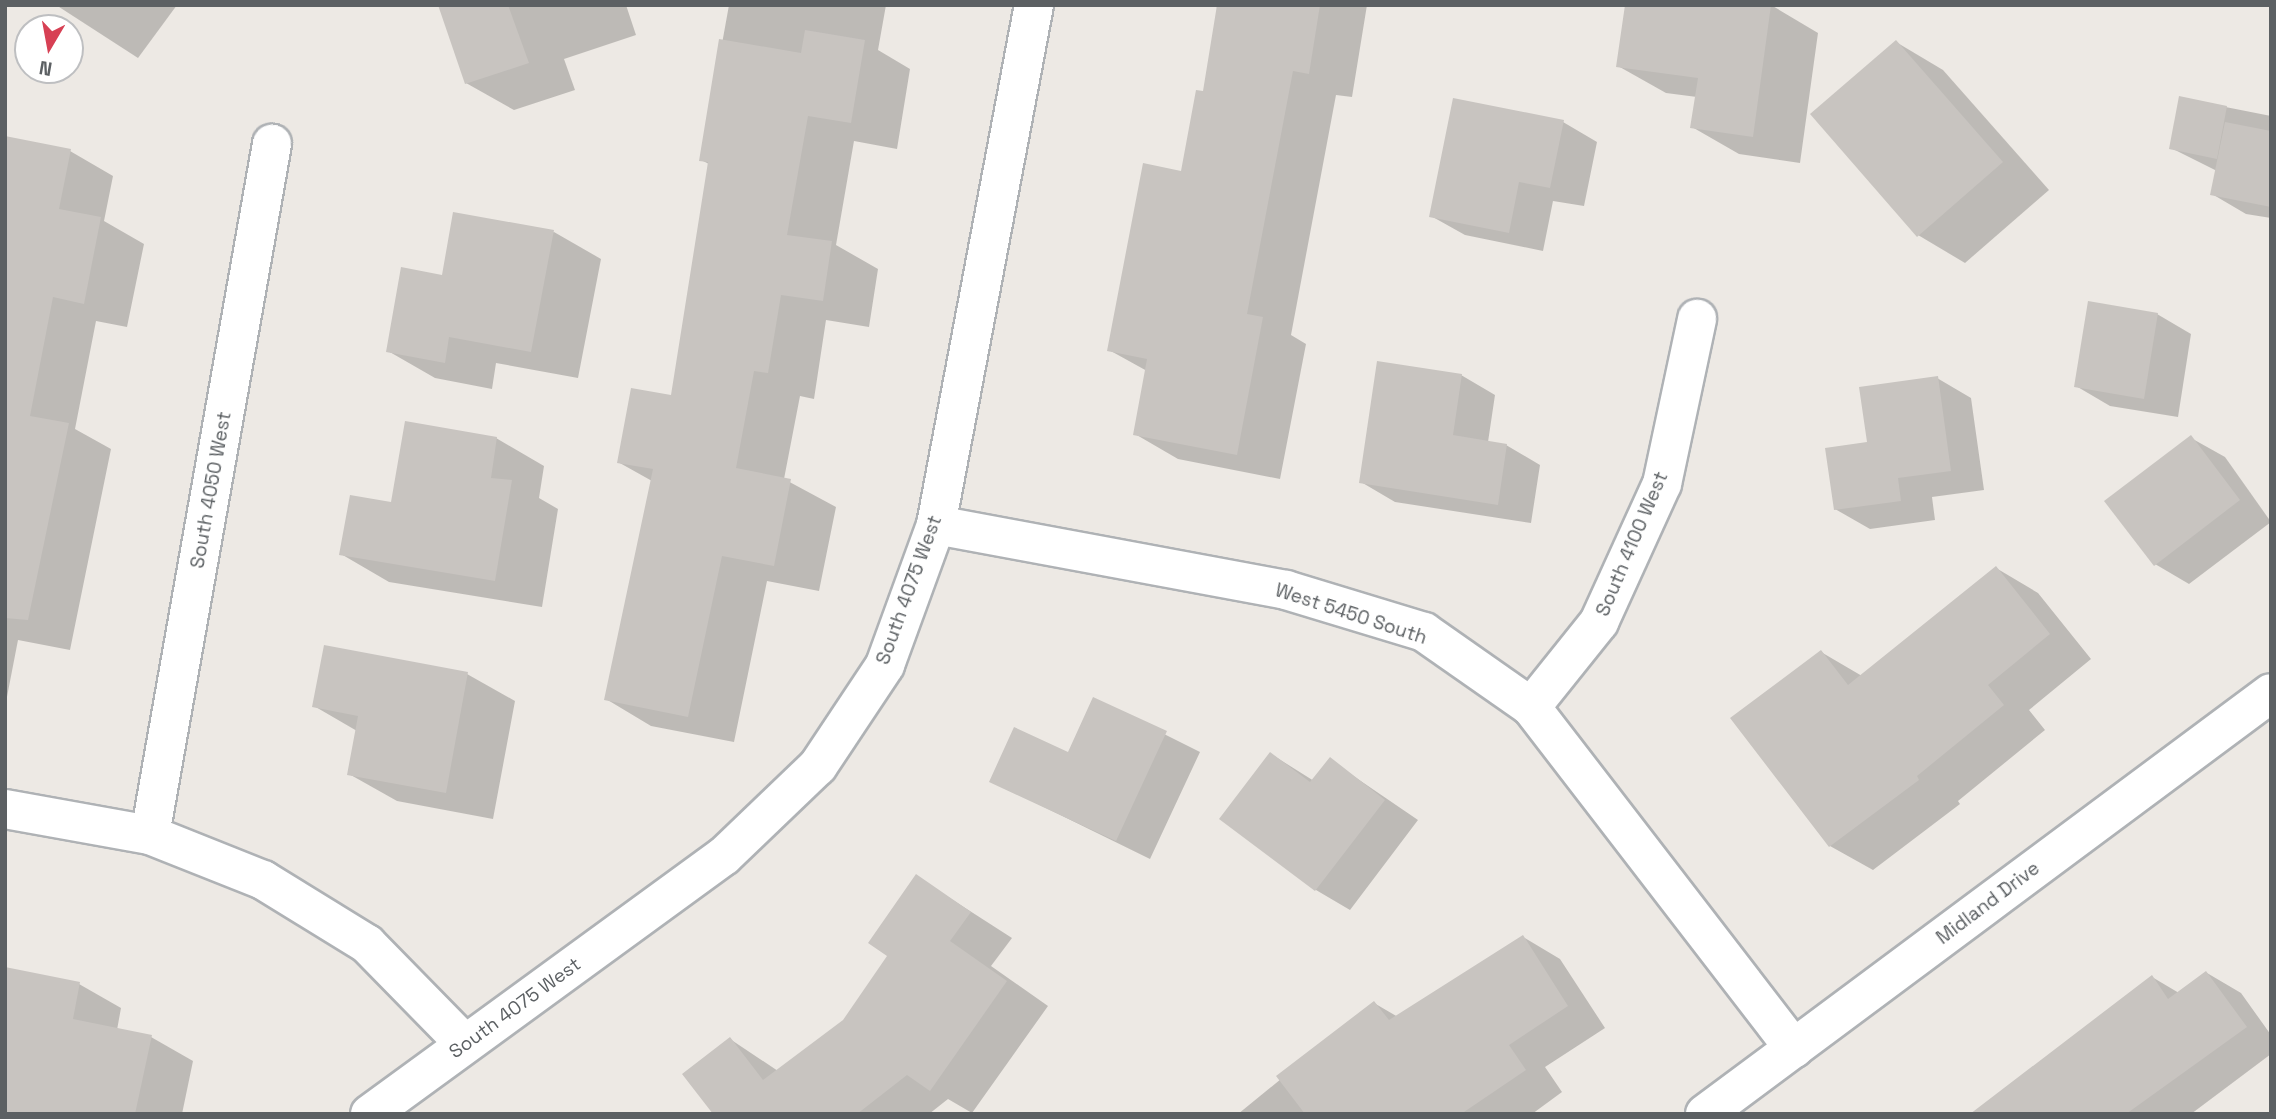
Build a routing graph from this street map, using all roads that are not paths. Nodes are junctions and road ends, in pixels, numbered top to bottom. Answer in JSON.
{"nodes":[{"id":1,"x":1034,"y":5,"type":"edge"},
{"id":2,"x":272,"y":144,"type":"dead end"},
{"id":3,"x":1697,"y":319,"type":"dead end"},
{"id":4,"x":936,"y":525,"type":"junction"},
{"id":5,"x":2271,"y":693,"type":"edge"},
{"id":6,"x":1531,"y":707,"type":"junction"},
{"id":7,"x":5,"y":809,"type":"edge"},
{"id":8,"x":150,"y":835,"type":"junction"},
{"id":9,"x":465,"y":1044,"type":"junction"},
{"id":10,"x":1794,"y":1048,"type":"junction"},
{"id":11,"x":370,"y":1114,"type":"edge"},
{"id":12,"x":1705,"y":1114,"type":"edge"}],
"edges":[{"from":1,"to":4,"type":"street","name":"South 4075 West"},
{"from":2,"to":8,"type":"street","name":"South 4050 West"},
{"from":3,"to":6,"type":"street","name":"South 4100 West"},
{"from":4,"to":6,"type":"street","name":"West 5450 South"},
{"from":4,"to":9,"type":"street","name":"South 4075 West"},
{"from":5,"to":10,"type":"street","name":"Midland Drive"},
{"from":6,"to":10,"type":"street","name":"West 5450 South"},
{"from":7,"to":8,"type":"street"},
{"from":8,"to":9,"type":"street"},
{"from":9,"to":11,"type":"street","name":"South 4075 West"},
{"from":10,"to":12,"type":"street","name":"Midland Drive"}]}
